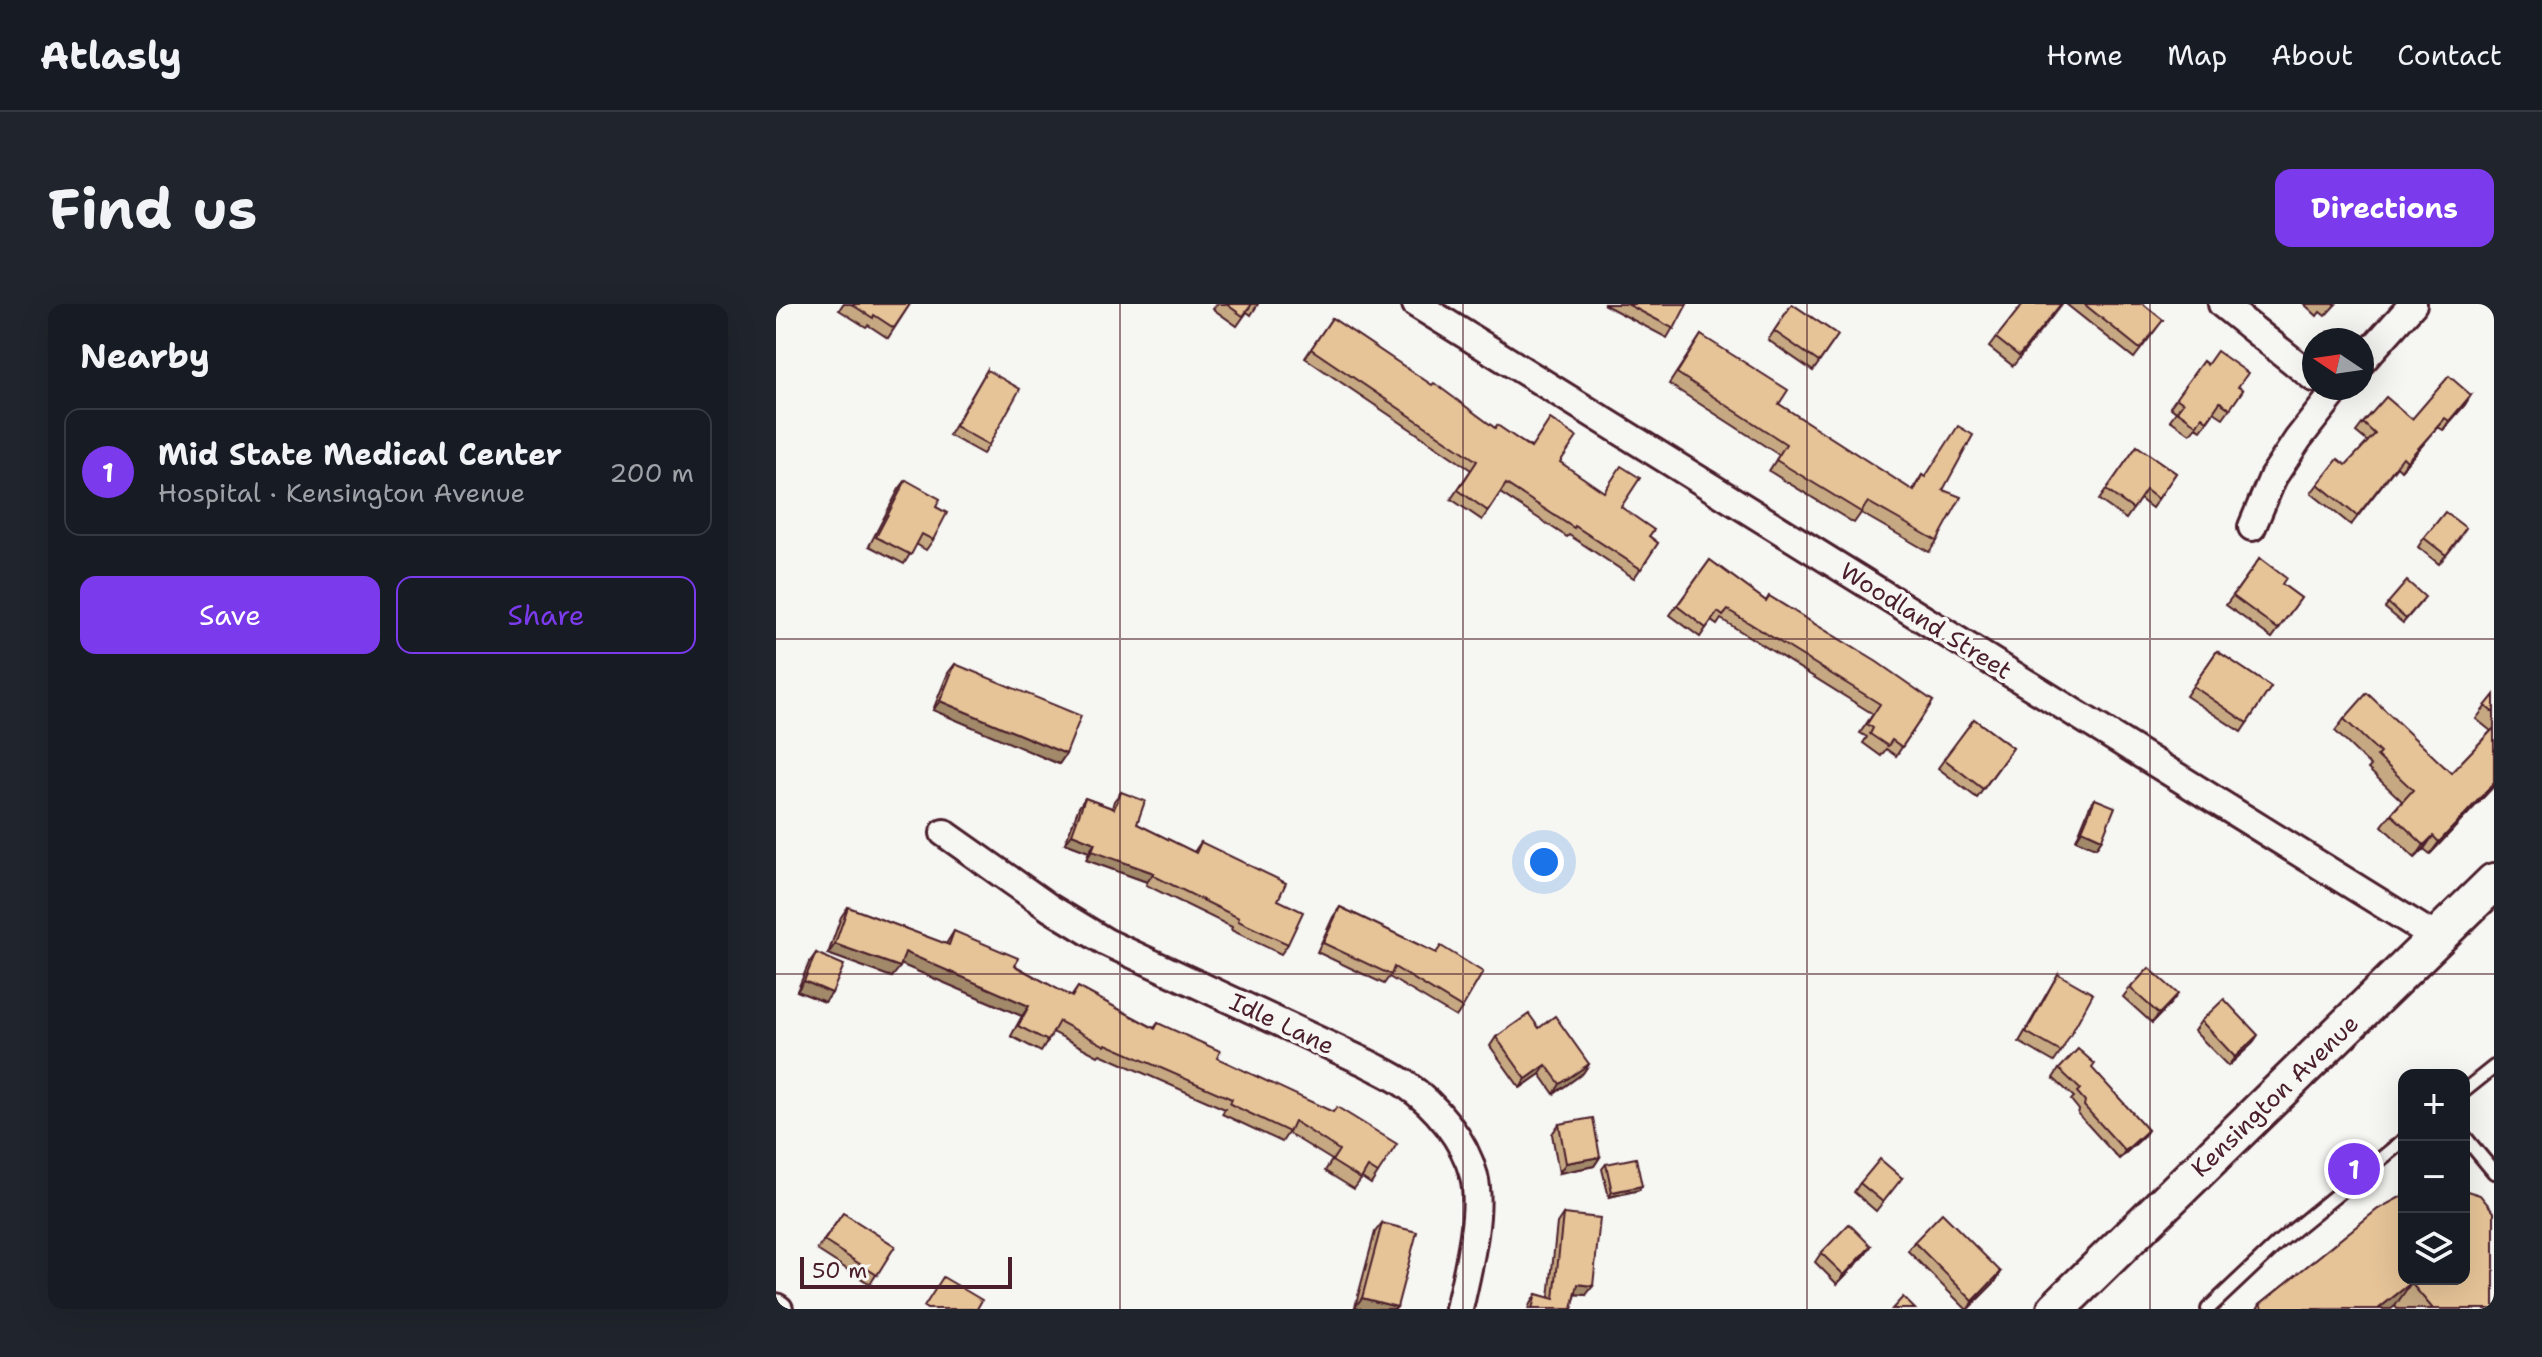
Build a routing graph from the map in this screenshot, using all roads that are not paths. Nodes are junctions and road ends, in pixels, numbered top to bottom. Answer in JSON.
{"nodes":[{"id":1,"x":1416,"y":304,"type":"edge"},
{"id":2,"x":2222,"y":304,"type":"edge"},
{"id":3,"x":2413,"y":304,"type":"edge"},
{"id":4,"x":2374,"y":348,"type":"edge"},
{"id":5,"x":2302,"y":367,"type":"edge"},
{"id":6,"x":2320,"y":400,"type":"edge"},
{"id":7,"x":2252,"y":527,"type":"dead end"},
{"id":8,"x":944,"y":833,"type":"dead end"},
{"id":9,"x":2494,"y":882,"type":"edge"},
{"id":10,"x":2437,"y":938,"type":"junction"},
{"id":11,"x":2494,"y":1067,"type":"edge"},
{"id":12,"x":2470,"y":1086,"type":"edge"},
{"id":13,"x":2403,"y":1141,"type":"edge"},
{"id":14,"x":2468,"y":1141,"type":"edge"},
{"id":15,"x":2494,"y":1172,"type":"edge"},
{"id":16,"x":1459,"y":1309,"type":"edge"},
{"id":17,"x":2056,"y":1309,"type":"edge"},
{"id":18,"x":2208,"y":1309,"type":"edge"}],
"edges":[{"from":1,"to":10,"type":"street","name":"Woodland Street"},
{"from":2,"to":5,"type":"street"},
{"from":3,"to":4,"type":"street"},
{"from":6,"to":7,"type":"street"},
{"from":8,"to":16,"type":"street","name":"Idle Lane"},
{"from":9,"to":10,"type":"main road","name":"Kensington Avenue"},
{"from":10,"to":17,"type":"main road","name":"Kensington Avenue"},
{"from":11,"to":12,"type":"lane"},
{"from":13,"to":18,"type":"lane"},
{"from":14,"to":15,"type":"lane"}]}
